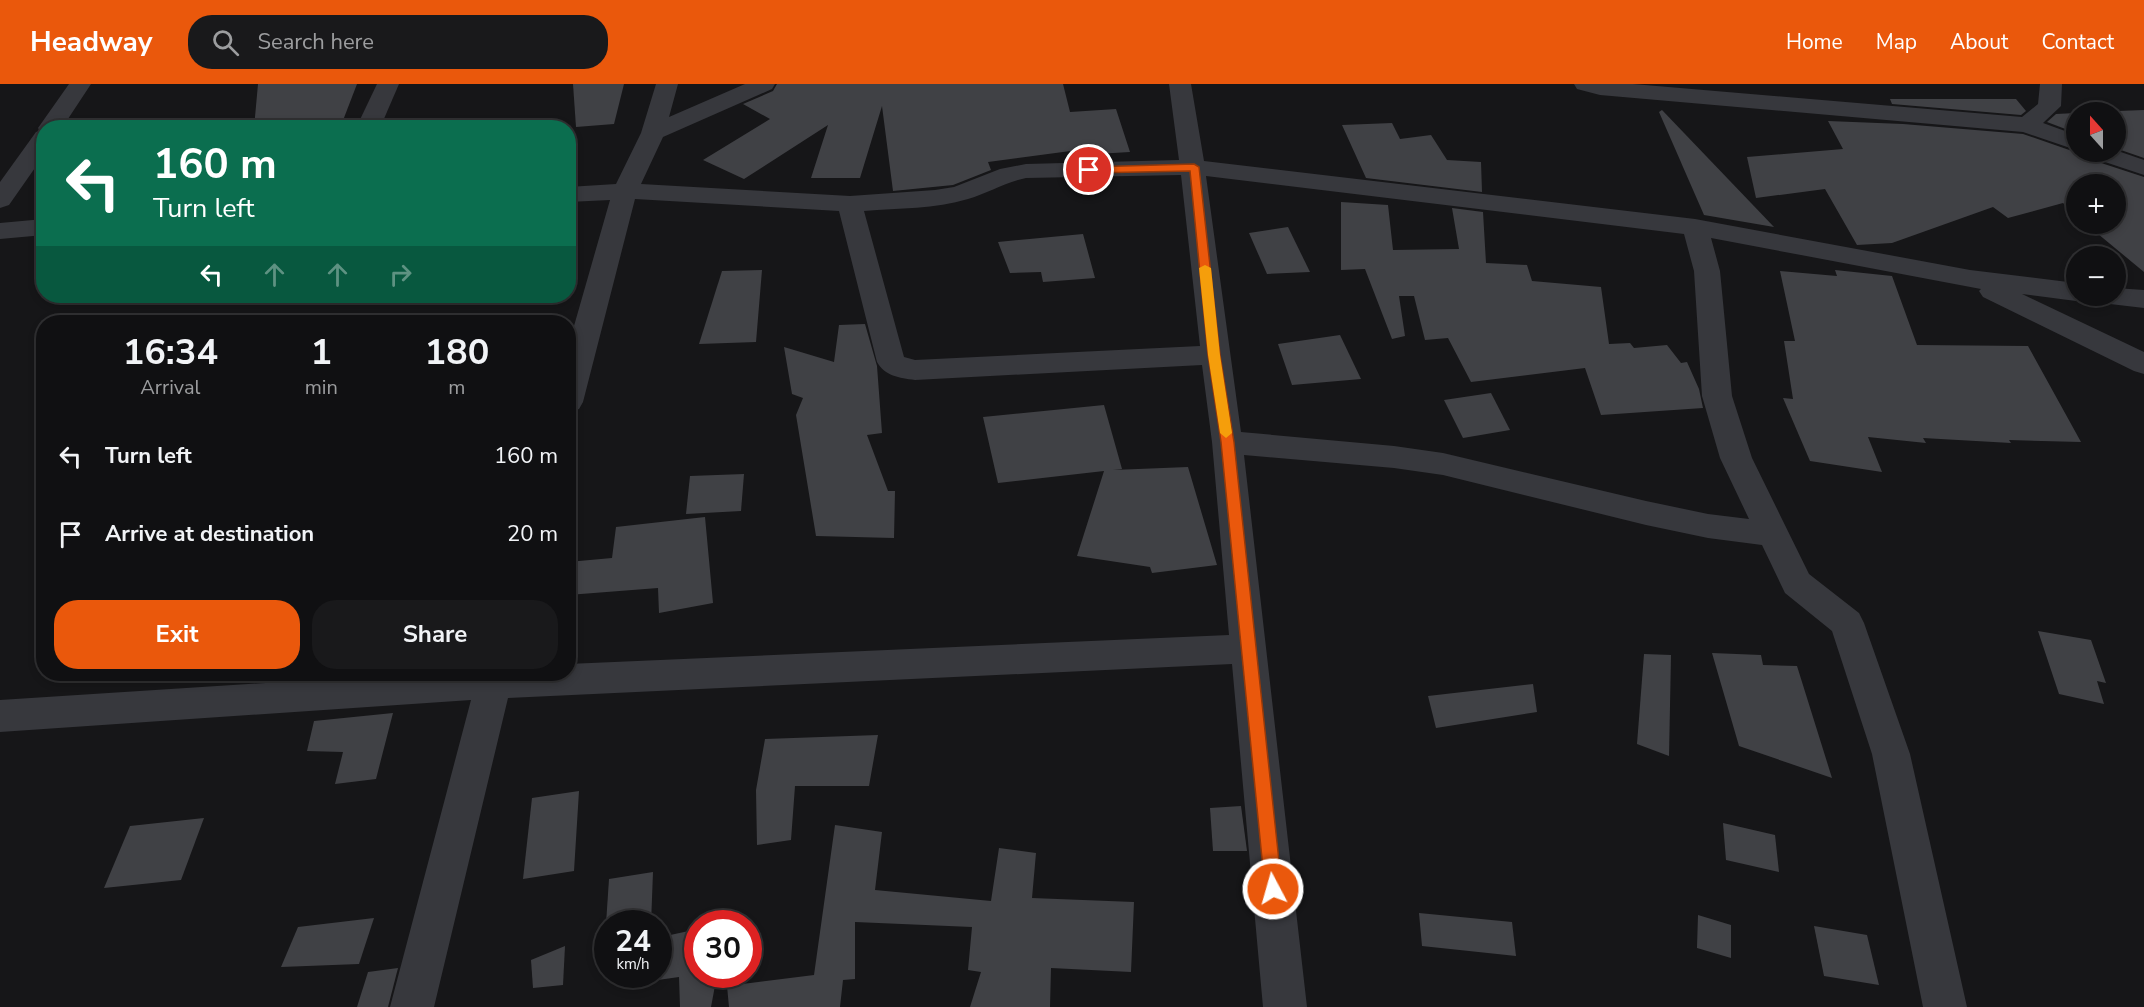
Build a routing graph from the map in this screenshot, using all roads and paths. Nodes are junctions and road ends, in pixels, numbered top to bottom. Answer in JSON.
{"nodes":[{"id":1,"x":80,"y":84,"type":"edge"},
{"id":2,"x":388,"y":84,"type":"edge"},
{"id":3,"x":667,"y":84,"type":"edge"},
{"id":4,"x":764,"y":84,"type":"edge"},
{"id":5,"x":1180,"y":84,"type":"edge"},
{"id":6,"x":1585,"y":84,"type":"edge"},
{"id":7,"x":2052,"y":84,"type":"edge"},
{"id":8,"x":55,"y":120,"type":"edge"},
{"id":9,"x":372,"y":120,"type":"edge"},
{"id":10,"x":2028,"y":125,"type":"junction"},
{"id":11,"x":653,"y":133,"type":"junction"},
{"id":12,"x":2066,"y":139,"type":"edge"},
{"id":13,"x":36,"y":148,"type":"edge"},
{"id":14,"x":2126,"y":162,"type":"edge"},
{"id":15,"x":1194,"y":167,"type":"junction"},
{"id":16,"x":2144,"y":168,"type":"edge"},
{"id":17,"x":625,"y":191,"type":"junction"},
{"id":18,"x":576,"y":194,"type":"edge"},
{"id":19,"x":0,"y":200,"type":"edge"},
{"id":20,"x":850,"y":204,"type":"junction"},
{"id":21,"x":1695,"y":226,"type":"junction"},
{"id":22,"x":36,"y":228,"type":"edge"},
{"id":23,"x":0,"y":231,"type":"edge"},
{"id":24,"x":1970,"y":279,"type":"junction"},
{"id":25,"x":2066,"y":291,"type":"edge"},
{"id":26,"x":2126,"y":298,"type":"edge"},
{"id":27,"x":2144,"y":299,"type":"edge"},
{"id":28,"x":1214,"y":355,"type":"junction"},
{"id":29,"x":2144,"y":364,"type":"edge"},
{"id":30,"x":576,"y":372,"type":"edge"},
{"id":31,"x":1227,"y":442,"type":"junction"},
{"id":32,"x":1772,"y":534,"type":"junction"},
{"id":33,"x":1248,"y":649,"type":"junction"},
{"id":34,"x":576,"y":675,"type":"edge"},
{"id":35,"x":456,"y":681,"type":"edge"},
{"id":36,"x":494,"y":681,"type":"edge"},
{"id":37,"x":0,"y":716,"type":"edge"},
{"id":38,"x":412,"y":1007,"type":"edge"},
{"id":39,"x":1286,"y":1007,"type":"edge"},
{"id":40,"x":1945,"y":1007,"type":"edge"}],
"edges":[{"from":1,"to":8,"type":"street"},
{"from":2,"to":9,"type":"street"},
{"from":3,"to":11,"type":"street"},
{"from":4,"to":11,"type":"street"},
{"from":5,"to":15,"type":"street"},
{"from":6,"to":10,"type":"street"},
{"from":7,"to":10,"type":"street"},
{"from":10,"to":12,"type":"street"},
{"from":11,"to":17,"type":"street"},
{"from":13,"to":19,"type":"street"},
{"from":14,"to":16,"type":"street"},
{"from":15,"to":20,"type":"street"},
{"from":15,"to":21,"type":"street"},
{"from":15,"to":28,"type":"street"},
{"from":17,"to":18,"type":"street"},
{"from":17,"to":20,"type":"street"},
{"from":17,"to":30,"type":"street"},
{"from":20,"to":28,"type":"street"},
{"from":21,"to":24,"type":"street"},
{"from":21,"to":32,"type":"street"},
{"from":22,"to":23,"type":"street"},
{"from":24,"to":25,"type":"street"},
{"from":24,"to":29,"type":"street"},
{"from":26,"to":27,"type":"street"},
{"from":28,"to":31,"type":"street"},
{"from":31,"to":32,"type":"street"},
{"from":31,"to":33,"type":"street"},
{"from":32,"to":40,"type":"street"},
{"from":33,"to":34,"type":"street"},
{"from":33,"to":39,"type":"street"},
{"from":35,"to":37,"type":"street"},
{"from":36,"to":38,"type":"street"}]}
